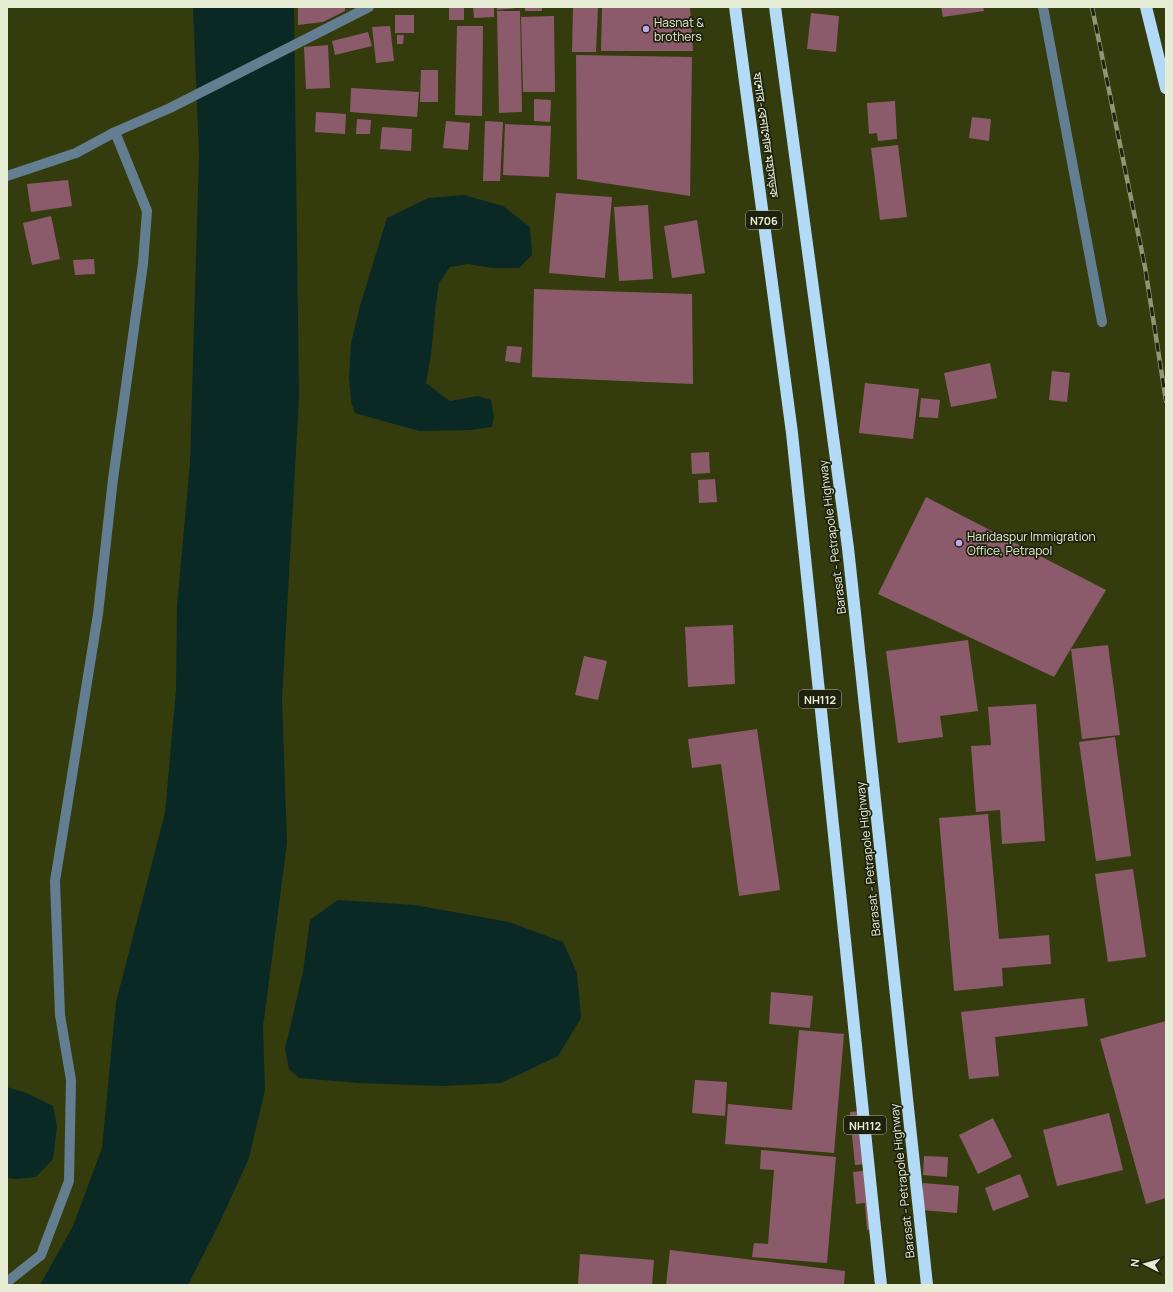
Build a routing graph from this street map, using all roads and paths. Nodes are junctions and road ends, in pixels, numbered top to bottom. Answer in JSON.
{"nodes":[{"id":1,"x":369,"y":7,"type":"edge"},
{"id":2,"x":735,"y":7,"type":"edge"},
{"id":3,"x":775,"y":7,"type":"edge"},
{"id":4,"x":1043,"y":7,"type":"edge"},
{"id":5,"x":1146,"y":7,"type":"edge"},
{"id":6,"x":1166,"y":88,"type":"edge"},
{"id":7,"x":115,"y":132,"type":"junction"},
{"id":8,"x":7,"y":176,"type":"edge"},
{"id":9,"x":1102,"y":322,"type":"dead end"},
{"id":10,"x":792,"y":433,"type":"joint"},
{"id":11,"x":7,"y":1282,"type":"edge"},
{"id":12,"x":881,"y":1285,"type":"edge"},
{"id":13,"x":927,"y":1285,"type":"edge"}],
"edges":[{"from":1,"to":7,"type":"street"},
{"from":2,"to":10,"type":"highway","name":"যশোর-বেনাপোল মহাসড়ক","number":"N706"},
{"from":3,"to":13,"type":"highway","name":"Barasat - Petrapole Highway"},
{"from":4,"to":9,"type":"street"},
{"from":5,"to":6,"type":"highway"},
{"from":7,"to":8,"type":"street"},
{"from":7,"to":11,"type":"street"},
{"from":10,"to":12,"type":"highway","number":"NH112"}]}
